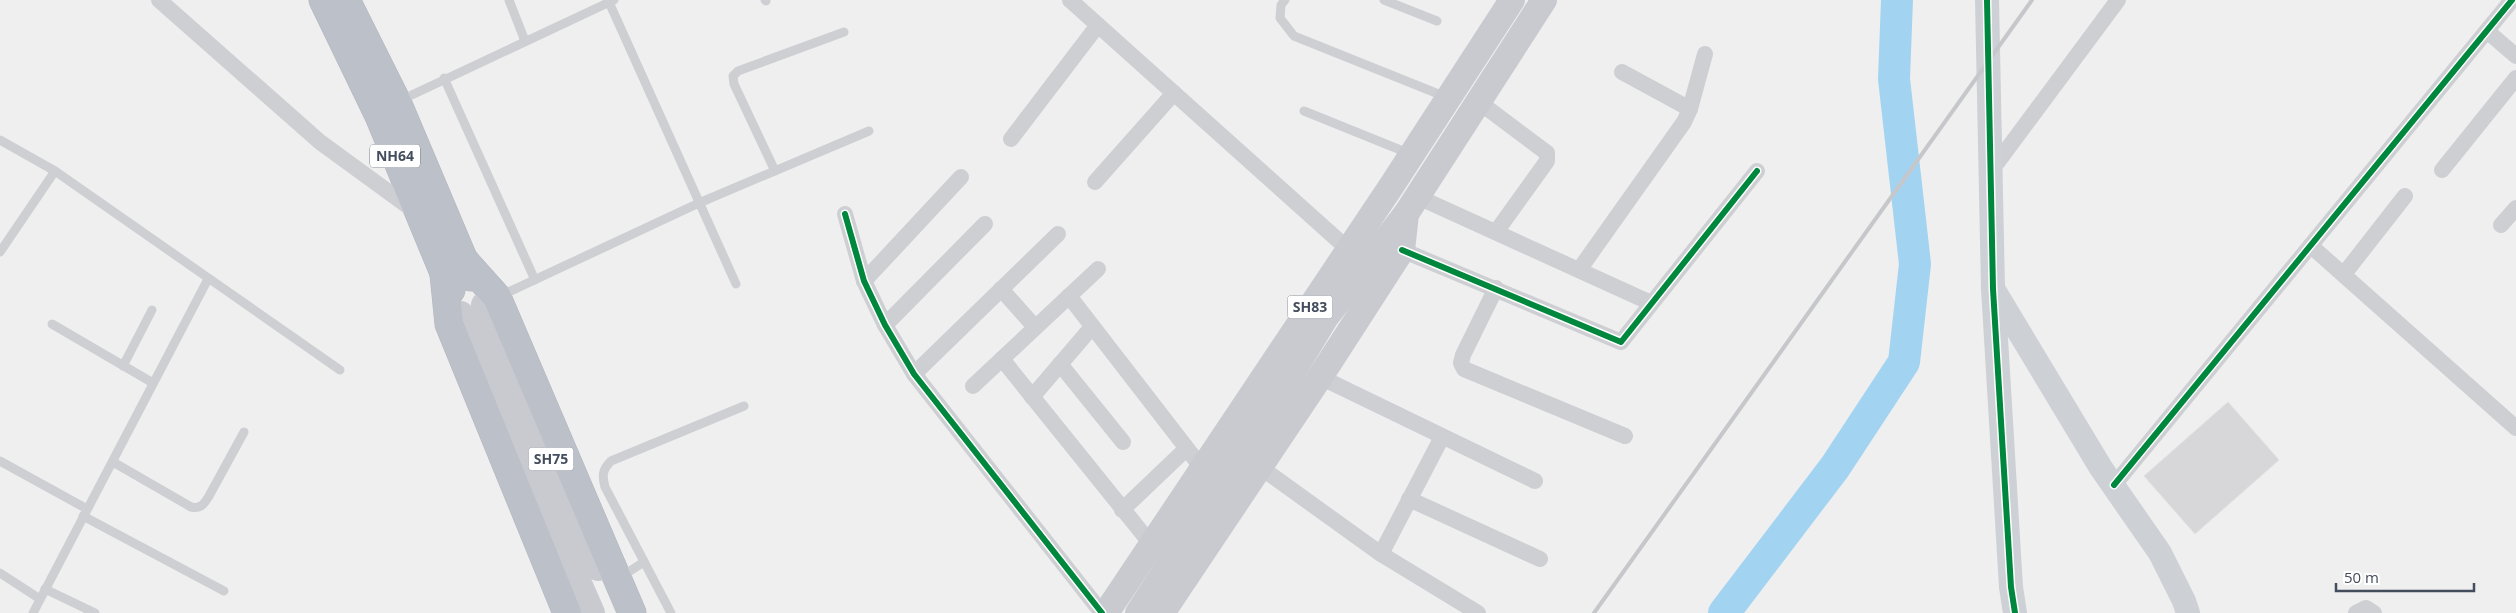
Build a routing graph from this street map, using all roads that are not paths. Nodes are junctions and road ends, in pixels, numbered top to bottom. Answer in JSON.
{"nodes":[{"id":1,"x":158,"y":0,"type":"edge"},
{"id":2,"x":323,"y":0,"type":"edge"},
{"id":3,"x":346,"y":0,"type":"edge"},
{"id":4,"x":509,"y":0,"type":"edge"},
{"id":5,"x":1070,"y":0,"type":"edge"},
{"id":6,"x":1284,"y":0,"type":"edge"},
{"id":7,"x":1384,"y":0,"type":"edge"},
{"id":8,"x":1512,"y":0,"type":"edge"},
{"id":9,"x":1544,"y":0,"type":"edge"},
{"id":10,"x":1988,"y":0,"type":"edge"},
{"id":11,"x":2118,"y":0,"type":"edge"},
{"id":12,"x":2512,"y":0,"type":"edge"},
{"id":13,"x":610,"y":1,"type":"edge"},
{"id":14,"x":1437,"y":21,"type":"dead end"},
{"id":15,"x":1098,"y":25,"type":"junction"},
{"id":16,"x":2487,"y":31,"type":"junction"},
{"id":17,"x":844,"y":32,"type":"dead end"},
{"id":18,"x":525,"y":41,"type":"junction"},
{"id":19,"x":1705,"y":54,"type":"dead end"},
{"id":20,"x":2516,"y":56,"type":"edge"},
{"id":21,"x":1622,"y":72,"type":"dead end"},
{"id":22,"x":444,"y":78,"type":"junction"},
{"id":23,"x":2516,"y":78,"type":"edge"},
{"id":24,"x":1174,"y":93,"type":"junction"},
{"id":25,"x":1449,"y":98,"type":"junction"},
{"id":26,"x":397,"y":102,"type":"junction"},
{"id":27,"x":1479,"y":102,"type":"junction"},
{"id":28,"x":1690,"y":109,"type":"junction"},
{"id":29,"x":1304,"y":111,"type":"dead end"},
{"id":30,"x":870,"y":131,"type":"dead end"},
{"id":31,"x":1011,"y":139,"type":"dead end"},
{"id":32,"x":0,"y":140,"type":"edge"},
{"id":33,"x":1412,"y":155,"type":"junction"},
{"id":34,"x":2442,"y":170,"type":"dead end"},
{"id":35,"x":55,"y":171,"type":"junction"},
{"id":36,"x":775,"y":171,"type":"junction"},
{"id":37,"x":1757,"y":171,"type":"dead end"},
{"id":38,"x":1991,"y":171,"type":"junction"},
{"id":39,"x":961,"y":177,"type":"dead end"},
{"id":40,"x":1095,"y":182,"type":"dead end"},
{"id":41,"x":2405,"y":196,"type":"dead end"},
{"id":42,"x":699,"y":203,"type":"junction"},
{"id":43,"x":1412,"y":205,"type":"junction"},
{"id":44,"x":2516,"y":208,"type":"edge"},
{"id":45,"x":845,"y":214,"type":"dead end"},
{"id":46,"x":420,"y":215,"type":"junction"},
{"id":47,"x":985,"y":224,"type":"dead end"},
{"id":48,"x":2500,"y":226,"type":"dead end"},
{"id":49,"x":1496,"y":232,"type":"junction"},
{"id":50,"x":1058,"y":234,"type":"dead end"},
{"id":51,"x":2311,"y":246,"type":"junction"},
{"id":52,"x":1349,"y":250,"type":"junction"},
{"id":53,"x":1402,"y":250,"type":"junction"},
{"id":54,"x":0,"y":252,"type":"edge"},
{"id":55,"x":454,"y":267,"type":"junction"},
{"id":56,"x":1098,"y":269,"type":"dead end"},
{"id":57,"x":1579,"y":270,"type":"junction"},
{"id":58,"x":2344,"y":274,"type":"junction"},
{"id":59,"x":208,"y":279,"type":"junction"},
{"id":60,"x":535,"y":280,"type":"junction"},
{"id":61,"x":864,"y":281,"type":"junction"},
{"id":62,"x":736,"y":284,"type":"dead end"},
{"id":63,"x":1496,"y":288,"type":"junction"},
{"id":64,"x":1001,"y":289,"type":"junction"},
{"id":65,"x":1993,"y":289,"type":"junction"},
{"id":66,"x":1069,"y":296,"type":"junction"},
{"id":67,"x":1651,"y":303,"type":"junction"},
{"id":68,"x":481,"y":306,"type":"junction"},
{"id":69,"x":152,"y":310,"type":"dead end"},
{"id":70,"x":52,"y":324,"type":"dead end"},
{"id":71,"x":885,"y":325,"type":"junction"},
{"id":72,"x":1036,"y":327,"type":"junction"},
{"id":73,"x":1092,"y":327,"type":"junction"},
{"id":74,"x":1002,"y":359,"type":"junction"},
{"id":75,"x":1060,"y":364,"type":"junction"},
{"id":76,"x":123,"y":366,"type":"junction"},
{"id":77,"x":340,"y":370,"type":"dead end"},
{"id":78,"x":914,"y":374,"type":"junction"},
{"id":79,"x":1320,"y":376,"type":"junction"},
{"id":80,"x":154,"y":383,"type":"junction"},
{"id":81,"x":973,"y":386,"type":"dead end"},
{"id":82,"x":1032,"y":397,"type":"junction"},
{"id":83,"x":744,"y":406,"type":"dead end"},
{"id":84,"x":2516,"y":428,"type":"edge"},
{"id":85,"x":244,"y":432,"type":"dead end"},
{"id":86,"x":1625,"y":436,"type":"dead end"},
{"id":87,"x":1442,"y":437,"type":"junction"},
{"id":88,"x":1123,"y":442,"type":"dead end"},
{"id":89,"x":1194,"y":459,"type":"junction"},
{"id":90,"x":0,"y":461,"type":"edge"},
{"id":91,"x":112,"y":462,"type":"junction"},
{"id":92,"x":1260,"y":467,"type":"junction"},
{"id":93,"x":1535,"y":481,"type":"dead end"},
{"id":94,"x":2114,"y":485,"type":"junction"},
{"id":95,"x":1409,"y":499,"type":"junction"},
{"id":96,"x":1122,"y":510,"type":"junction"},
{"id":97,"x":85,"y":513,"type":"junction"},
{"id":98,"x":1151,"y":544,"type":"junction"},
{"id":99,"x":1381,"y":554,"type":"junction"},
{"id":100,"x":1540,"y":559,"type":"dead end"},
{"id":101,"x":644,"y":562,"type":"junction"},
{"id":102,"x":0,"y":574,"type":"edge"},
{"id":103,"x":617,"y":579,"type":"junction"},
{"id":104,"x":46,"y":589,"type":"junction"},
{"id":105,"x":224,"y":591,"type":"dead end"},
{"id":106,"x":40,"y":599,"type":"junction"},
{"id":107,"x":1456,"y":607,"type":"edge"},
{"id":108,"x":33,"y":613,"type":"edge"},
{"id":109,"x":95,"y":613,"type":"edge"},
{"id":110,"x":567,"y":613,"type":"edge"},
{"id":111,"x":592,"y":613,"type":"edge"},
{"id":112,"x":618,"y":613,"type":"edge"},
{"id":113,"x":632,"y":613,"type":"edge"},
{"id":114,"x":671,"y":613,"type":"edge"},
{"id":115,"x":1104,"y":613,"type":"edge"},
{"id":116,"x":1138,"y":613,"type":"edge"},
{"id":117,"x":1162,"y":613,"type":"edge"},
{"id":118,"x":1478,"y":613,"type":"edge"},
{"id":119,"x":2015,"y":613,"type":"edge"},
{"id":120,"x":2188,"y":613,"type":"edge"},
{"id":121,"x":2356,"y":613,"type":"edge"},
{"id":122,"x":2374,"y":613,"type":"edge"}],
"edges":[{"from":1,"to":46,"type":"street"},
{"from":2,"to":46,"type":"highway","number":"NH64"},
{"from":3,"to":26,"type":"highway","number":"NH64"},
{"from":4,"to":18,"type":"lane"},
{"from":5,"to":15,"type":"street"},
{"from":6,"to":25,"type":"lane"},
{"from":7,"to":14,"type":"lane"},
{"from":8,"to":25,"type":"main road","number":"SH83"},
{"from":9,"to":27,"type":"main road","number":"SH83"},
{"from":10,"to":38,"type":"street"},
{"from":11,"to":38,"type":"street"},
{"from":12,"to":16,"type":"street"},
{"from":13,"to":18,"type":"lane"},
{"from":13,"to":42,"type":"lane"},
{"from":15,"to":24,"type":"street"},
{"from":15,"to":31,"type":"street"},
{"from":16,"to":20,"type":"street"},
{"from":16,"to":51,"type":"street"},
{"from":17,"to":36,"type":"lane"},
{"from":18,"to":22,"type":"lane"},
{"from":19,"to":28,"type":"street"},
{"from":21,"to":28,"type":"street"},
{"from":22,"to":26,"type":"lane"},
{"from":22,"to":60,"type":"lane"},
{"from":23,"to":34,"type":"street"},
{"from":24,"to":40,"type":"street"},
{"from":24,"to":52,"type":"street"},
{"from":25,"to":33,"type":"main road","number":"SH83"},
{"from":26,"to":55,"type":"highway","number":"NH64"},
{"from":27,"to":43,"type":"main road","number":"SH83"},
{"from":27,"to":49,"type":"street"},
{"from":28,"to":57,"type":"street"},
{"from":29,"to":33,"type":"lane"},
{"from":30,"to":36,"type":"lane"},
{"from":32,"to":35,"type":"lane"},
{"from":33,"to":52,"type":"main road","number":"SH83"},
{"from":35,"to":54,"type":"lane"},
{"from":35,"to":59,"type":"lane"},
{"from":36,"to":42,"type":"lane"},
{"from":37,"to":67,"type":"street"},
{"from":38,"to":65,"type":"street"},
{"from":39,"to":61,"type":"street"},
{"from":41,"to":58,"type":"street"},
{"from":42,"to":60,"type":"lane"},
{"from":42,"to":62,"type":"lane"},
{"from":43,"to":49,"type":"street"},
{"from":43,"to":53,"type":"main road","number":"SH83"},
{"from":43,"to":116,"type":"main road"},
{"from":44,"to":48,"type":"street"},
{"from":45,"to":61,"type":"street"},
{"from":46,"to":55,"type":"highway","number":"NH64"},
{"from":47,"to":71,"type":"street"},
{"from":49,"to":57,"type":"street"},
{"from":50,"to":64,"type":"street"},
{"from":51,"to":58,"type":"street"},
{"from":51,"to":94,"type":"street"},
{"from":52,"to":89,"type":"main road","number":"SH83"},
{"from":53,"to":63,"type":"street"},
{"from":53,"to":79,"type":"main road","number":"SH83"},
{"from":55,"to":68,"type":"highway","number":"NH64"},
{"from":55,"to":68,"type":"highway"},
{"from":55,"to":110,"type":"highway"},
{"from":56,"to":66,"type":"street"},
{"from":57,"to":67,"type":"street"},
{"from":58,"to":84,"type":"street"},
{"from":59,"to":77,"type":"lane"},
{"from":59,"to":80,"type":"lane"},
{"from":60,"to":68,"type":"lane"},
{"from":61,"to":71,"type":"street"},
{"from":63,"to":67,"type":"street"},
{"from":63,"to":86,"type":"street"},
{"from":64,"to":72,"type":"street"},
{"from":64,"to":78,"type":"street"},
{"from":65,"to":94,"type":"street"},
{"from":65,"to":119,"type":"street"},
{"from":66,"to":72,"type":"street"},
{"from":66,"to":73,"type":"street"},
{"from":68,"to":103,"type":"highway"},
{"from":68,"to":111,"type":"main road","number":"SH75"},
{"from":68,"to":112,"type":"main road","number":"SH75"},
{"from":69,"to":76,"type":"lane"},
{"from":70,"to":76,"type":"lane"},
{"from":71,"to":78,"type":"street"},
{"from":72,"to":74,"type":"street"},
{"from":73,"to":75,"type":"street"},
{"from":73,"to":89,"type":"street"},
{"from":74,"to":81,"type":"street"},
{"from":74,"to":82,"type":"street"},
{"from":75,"to":82,"type":"street"},
{"from":75,"to":88,"type":"street"},
{"from":76,"to":80,"type":"lane"},
{"from":78,"to":115,"type":"street"},
{"from":79,"to":87,"type":"street"},
{"from":79,"to":92,"type":"main road","number":"SH83"},
{"from":80,"to":91,"type":"lane"},
{"from":82,"to":96,"type":"street"},
{"from":83,"to":101,"type":"lane"},
{"from":85,"to":91,"type":"lane"},
{"from":87,"to":93,"type":"street"},
{"from":87,"to":95,"type":"street"},
{"from":89,"to":96,"type":"street"},
{"from":89,"to":98,"type":"main road","number":"SH83"},
{"from":90,"to":97,"type":"lane"},
{"from":91,"to":97,"type":"lane"},
{"from":92,"to":99,"type":"street"},
{"from":92,"to":117,"type":"main road","number":"SH83"},
{"from":94,"to":120,"type":"street"},
{"from":95,"to":99,"type":"street"},
{"from":95,"to":100,"type":"street"},
{"from":96,"to":98,"type":"street"},
{"from":97,"to":104,"type":"lane"},
{"from":97,"to":105,"type":"lane"},
{"from":98,"to":115,"type":"main road","number":"SH83"},
{"from":99,"to":107,"type":"street"},
{"from":101,"to":103,"type":"lane"},
{"from":101,"to":114,"type":"lane"},
{"from":102,"to":106,"type":"lane"},
{"from":103,"to":113,"type":"highway"},
{"from":104,"to":106,"type":"lane"},
{"from":104,"to":109,"type":"lane"},
{"from":106,"to":108,"type":"lane"},
{"from":107,"to":118,"type":"street"},
{"from":121,"to":122,"type":"street"}]}
